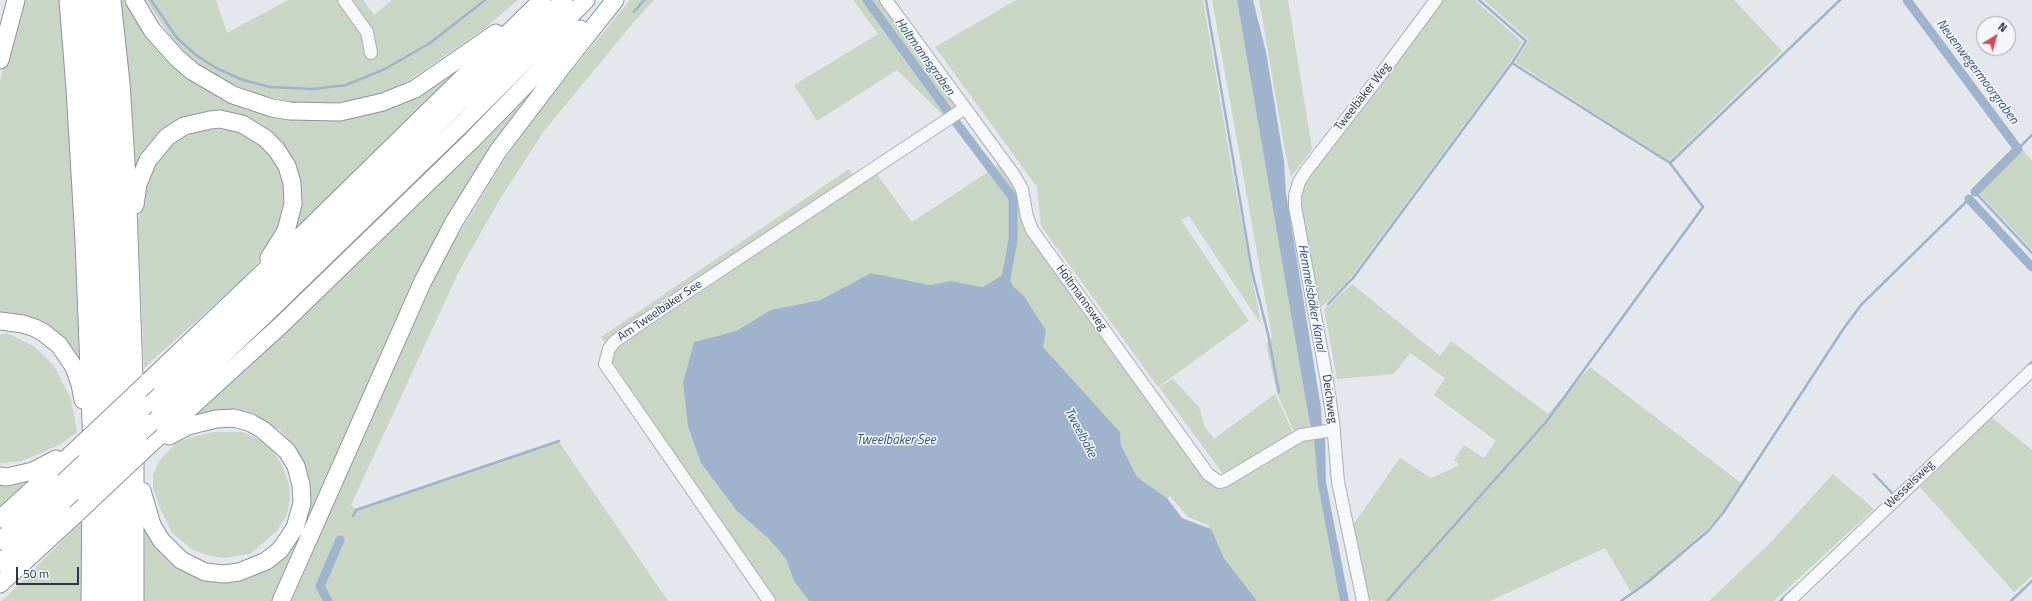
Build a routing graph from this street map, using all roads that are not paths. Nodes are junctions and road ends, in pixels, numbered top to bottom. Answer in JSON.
{"nodes":[{"id":1,"x":16,"y":0,"type":"edge"},
{"id":2,"x":68,"y":0,"type":"edge"},
{"id":3,"x":82,"y":0,"type":"edge"},
{"id":4,"x":98,"y":0,"type":"edge"},
{"id":5,"x":112,"y":0,"type":"edge"},
{"id":6,"x":134,"y":0,"type":"edge"},
{"id":7,"x":344,"y":0,"type":"edge"},
{"id":8,"x":535,"y":0,"type":"edge"},
{"id":9,"x":542,"y":0,"type":"edge"},
{"id":10,"x":564,"y":0,"type":"edge"},
{"id":11,"x":586,"y":0,"type":"edge"},
{"id":12,"x":609,"y":0,"type":"edge"},
{"id":13,"x":615,"y":0,"type":"edge"},
{"id":14,"x":886,"y":0,"type":"edge"},
{"id":15,"x":1436,"y":0,"type":"edge"},
{"id":16,"x":371,"y":53,"type":"dead end"},
{"id":17,"x":0,"y":60,"type":"edge"},
{"id":18,"x":965,"y":108,"type":"junction"},
{"id":19,"x":1295,"y":196,"type":"joint"},
{"id":20,"x":129,"y":235,"type":"junction"},
{"id":21,"x":222,"y":313,"type":"junction"},
{"id":22,"x":0,"y":321,"type":"edge"},
{"id":23,"x":2032,"y":370,"type":"edge"},
{"id":24,"x":1334,"y":430,"type":"junction"},
{"id":25,"x":92,"y":433,"type":"junction"},
{"id":26,"x":79,"y":447,"type":"junction"},
{"id":27,"x":146,"y":448,"type":"junction"},
{"id":28,"x":136,"y":467,"type":"junction"},
{"id":29,"x":0,"y":476,"type":"edge"},
{"id":30,"x":71,"y":486,"type":"junction"},
{"id":31,"x":0,"y":519,"type":"edge"},
{"id":32,"x":0,"y":541,"type":"edge"},
{"id":33,"x":0,"y":563,"type":"edge"},
{"id":34,"x":0,"y":584,"type":"edge"},
{"id":35,"x":90,"y":601,"type":"edge"},
{"id":36,"x":106,"y":601,"type":"edge"},
{"id":37,"x":120,"y":601,"type":"edge"},
{"id":38,"x":136,"y":601,"type":"edge"},
{"id":39,"x":281,"y":601,"type":"edge"},
{"id":40,"x":769,"y":601,"type":"edge"},
{"id":41,"x":1363,"y":601,"type":"edge"},
{"id":42,"x":1789,"y":601,"type":"edge"}],
"edges":[{"from":1,"to":17,"type":"highway"},
{"from":2,"to":25,"type":"highway"},
{"from":3,"to":36,"type":"highway"},
{"from":4,"to":37,"type":"highway"},
{"from":5,"to":20,"type":"highway"},
{"from":6,"to":8,"type":"highway"},
{"from":7,"to":16,"type":"street"},
{"from":9,"to":21,"type":"highway"},
{"from":10,"to":30,"type":"highway","bridge":true},
{"from":11,"to":30,"type":"highway","bridge":true},
{"from":12,"to":27,"type":"highway"},
{"from":13,"to":39,"type":"highway"},
{"from":14,"to":18,"type":"street","name":"Holtmannsweg"},
{"from":15,"to":19,"type":"street","name":"Tweelbäker Weg"},
{"from":18,"to":24,"type":"street","name":"Holtmannsweg"},
{"from":18,"to":40,"type":"street","name":"Am Tweelbäker See"},
{"from":19,"to":24,"type":"street","name":"Deichweg"},
{"from":20,"to":21,"type":"highway"},
{"from":20,"to":28,"type":"highway"},
{"from":21,"to":26,"type":"highway","bridge":true},
{"from":22,"to":25,"type":"highway"},
{"from":23,"to":42,"type":"street","name":"Wesselsweg"},
{"from":24,"to":41,"type":"street","name":"Deichweg"},
{"from":25,"to":35,"type":"highway"},
{"from":26,"to":29,"type":"highway"},
{"from":26,"to":31,"type":"highway"},
{"from":27,"to":28,"type":"highway"},
{"from":27,"to":34,"type":"highway","bridge":true},
{"from":28,"to":38,"type":"highway"},
{"from":30,"to":32,"type":"highway"},
{"from":30,"to":33,"type":"highway"}]}
